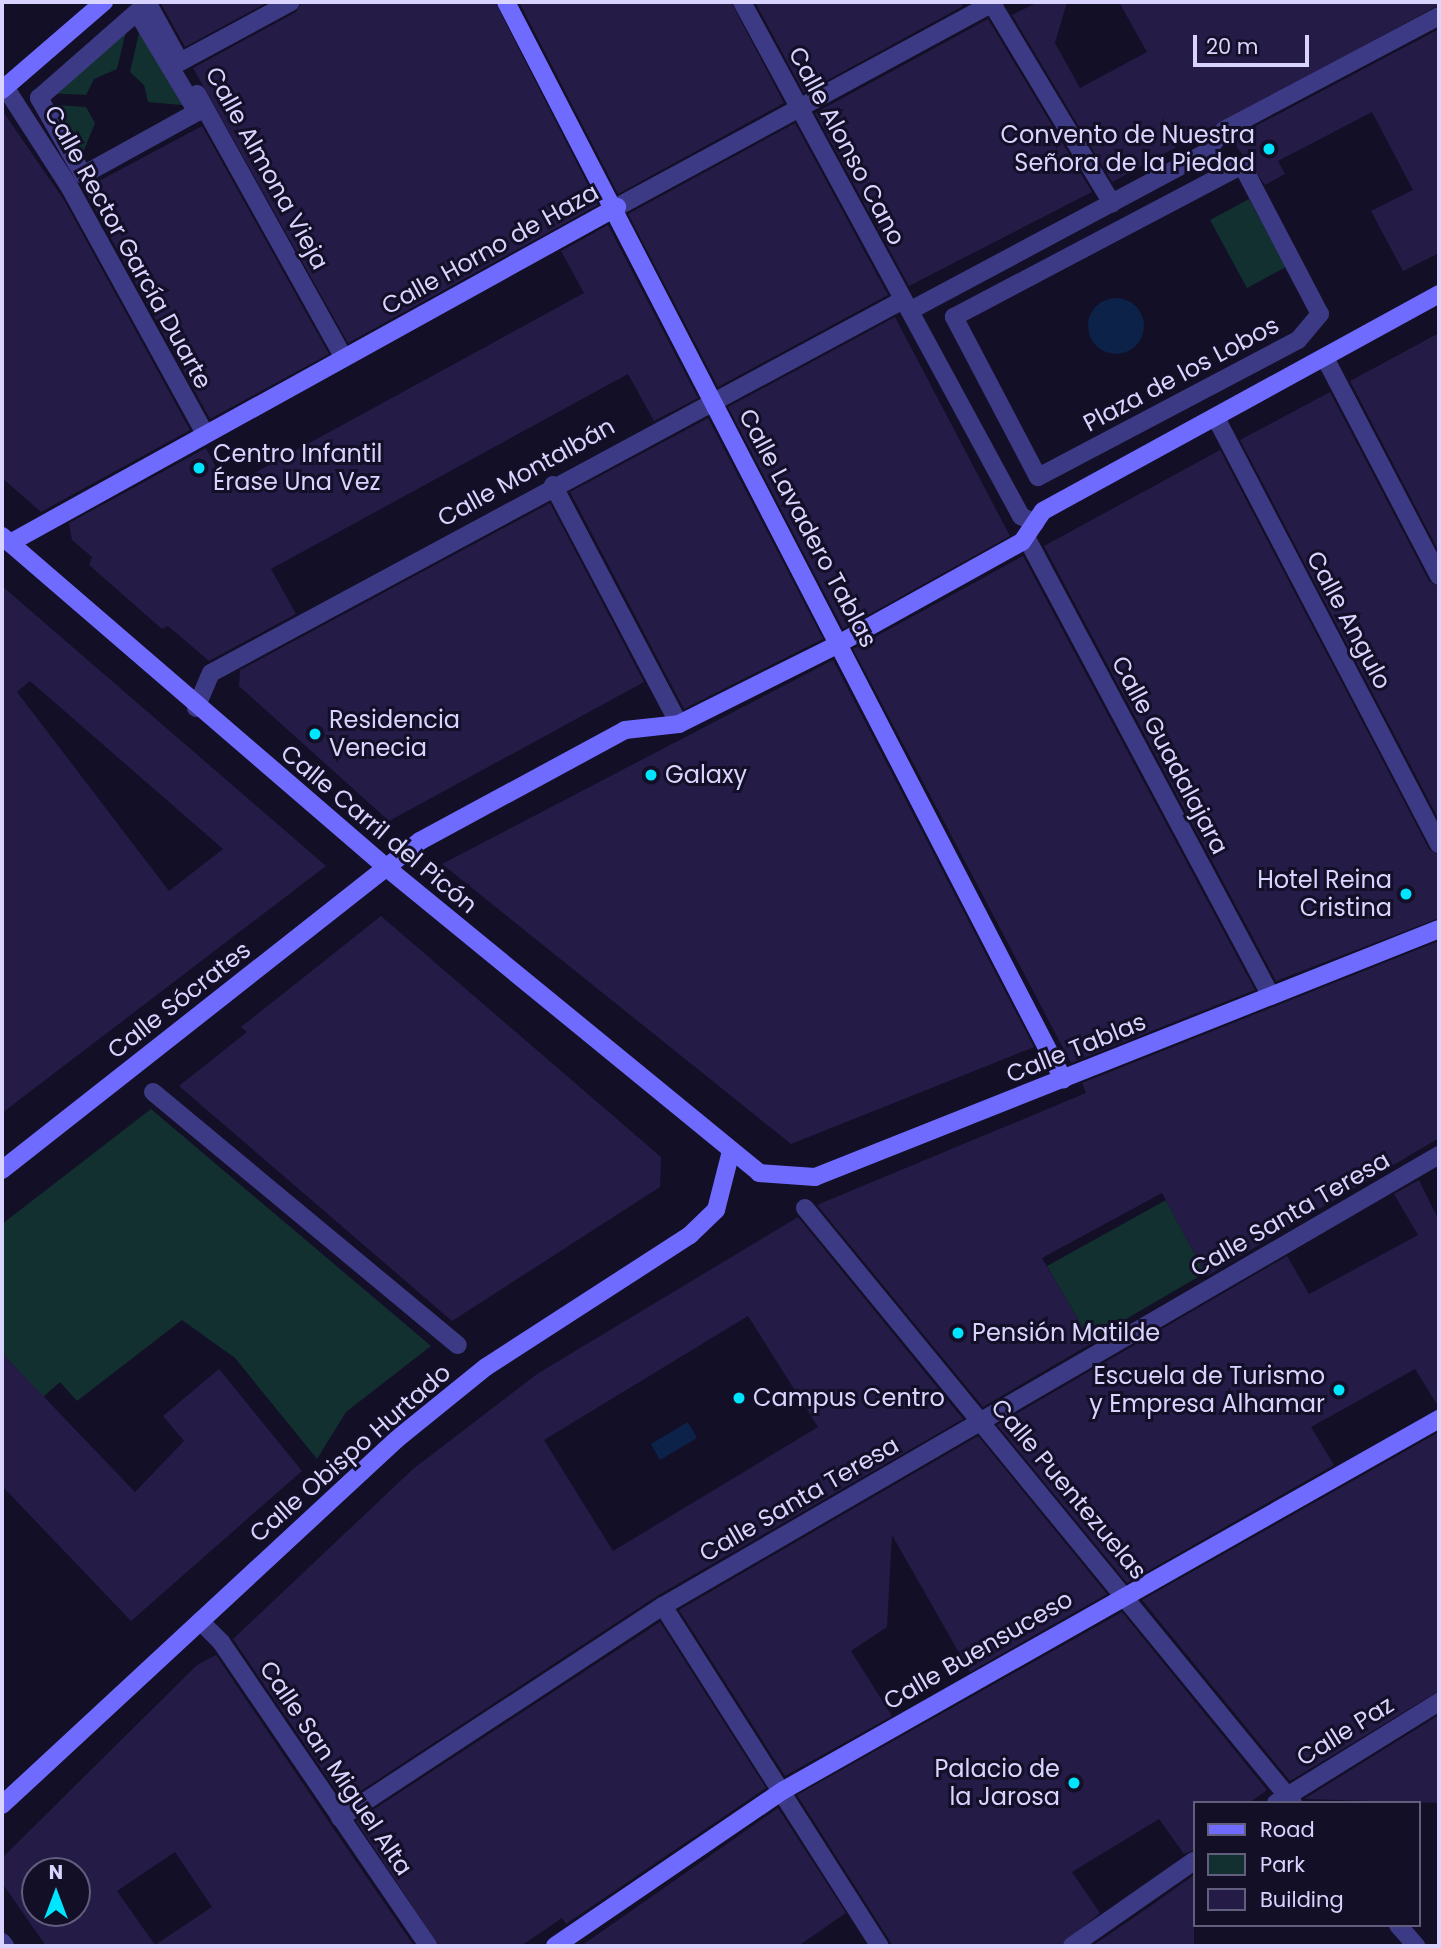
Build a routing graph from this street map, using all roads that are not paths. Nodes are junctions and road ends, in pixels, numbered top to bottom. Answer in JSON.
{"nodes":[{"id":1,"x":104,"y":2,"type":"edge"},
{"id":2,"x":147,"y":2,"type":"edge"},
{"id":3,"x":291,"y":2,"type":"edge"},
{"id":4,"x":506,"y":2,"type":"edge"},
{"id":5,"x":742,"y":2,"type":"edge"},
{"id":6,"x":993,"y":2,"type":"edge"},
{"id":7,"x":1439,"y":16,"type":"edge"},
{"id":8,"x":180,"y":62,"type":"junction"},
{"id":9,"x":4,"y":89,"type":"edge"},
{"id":10,"x":39,"y":98,"type":"joint"},
{"id":11,"x":800,"y":111,"type":"junction"},
{"id":12,"x":205,"y":116,"type":"dead end"},
{"id":13,"x":81,"y":184,"type":"dead end"},
{"id":14,"x":1112,"y":203,"type":"junction"},
{"id":15,"x":617,"y":207,"type":"junction"},
{"id":16,"x":1437,"y":301,"type":"edge"},
{"id":17,"x":907,"y":305,"type":"junction"},
{"id":18,"x":954,"y":317,"type":"joint"},
{"id":19,"x":344,"y":358,"type":"junction"},
{"id":20,"x":1325,"y":358,"type":"junction"},
{"id":21,"x":715,"y":399,"type":"junction"},
{"id":22,"x":1216,"y":418,"type":"junction"},
{"id":23,"x":205,"y":434,"type":"junction"},
{"id":24,"x":553,"y":485,"type":"junction"},
{"id":25,"x":1030,"y":530,"type":"junction"},
{"id":26,"x":6,"y":539,"type":"edge"},
{"id":27,"x":1439,"y":576,"type":"edge"},
{"id":28,"x":840,"y":642,"type":"junction"},
{"id":29,"x":197,"y":708,"type":"junction"},
{"id":30,"x":679,"y":724,"type":"junction"},
{"id":31,"x":1439,"y":844,"type":"edge"},
{"id":32,"x":387,"y":868,"type":"junction"},
{"id":33,"x":1439,"y":929,"type":"edge"},
{"id":34,"x":1271,"y":996,"type":"junction"},
{"id":35,"x":1063,"y":1079,"type":"junction"},
{"id":36,"x":153,"y":1092,"type":"dead end"},
{"id":37,"x":730,"y":1155,"type":"junction"},
{"id":38,"x":1439,"y":1155,"type":"edge"},
{"id":39,"x":2,"y":1170,"type":"edge"},
{"id":40,"x":806,"y":1208,"type":"dead end"},
{"id":41,"x":458,"y":1345,"type":"dead end"},
{"id":42,"x":1439,"y":1419,"type":"edge"},
{"id":43,"x":981,"y":1421,"type":"junction"},
{"id":44,"x":1125,"y":1595,"type":"junction"},
{"id":45,"x":663,"y":1606,"type":"junction"},
{"id":46,"x":200,"y":1621,"type":"junction"},
{"id":47,"x":1439,"y":1702,"type":"edge"},
{"id":48,"x":784,"y":1790,"type":"junction"},
{"id":49,"x":1285,"y":1800,"type":"edge"},
{"id":50,"x":2,"y":1805,"type":"edge"},
{"id":51,"x":340,"y":1818,"type":"junction"},
{"id":52,"x":1192,"y":1862,"type":"edge"},
{"id":53,"x":1400,"y":1927,"type":"edge"},
{"id":54,"x":2,"y":1942,"type":"edge"},
{"id":55,"x":873,"y":1944,"type":"edge"},
{"id":56,"x":5,"y":1946,"type":"edge"},
{"id":57,"x":428,"y":1946,"type":"edge"},
{"id":58,"x":555,"y":1946,"type":"edge"},
{"id":59,"x":1072,"y":1946,"type":"edge"},
{"id":60,"x":1416,"y":1946,"type":"edge"}],
"edges":[{"from":1,"to":9,"type":"street"},
{"from":2,"to":8,"type":"street","name":"Calle Almona Vieja"},
{"from":3,"to":8,"type":"street"},
{"from":4,"to":15,"type":"street","name":"Calle Lavadero Tablas"},
{"from":5,"to":11,"type":"street","name":"Calle Alonso Cano"},
{"from":6,"to":11,"type":"street","name":"Calle Horno de Haza"},
{"from":6,"to":14,"type":"street"},
{"from":7,"to":14,"type":"street"},
{"from":8,"to":19,"type":"street","name":"Calle Almona Vieja"},
{"from":9,"to":23,"type":"street","name":"Calle Rector García Duarte"},
{"from":10,"to":10,"type":"street"},
{"from":11,"to":15,"type":"street","name":"Calle Horno de Haza"},
{"from":11,"to":17,"type":"street","name":"Calle Alonso Cano"},
{"from":12,"to":13,"type":"street"},
{"from":14,"to":17,"type":"street"},
{"from":15,"to":19,"type":"street","name":"Calle Horno de Haza"},
{"from":15,"to":21,"type":"street","name":"Calle Lavadero Tablas"},
{"from":16,"to":20,"type":"street"},
{"from":17,"to":21,"type":"street","name":"Calle Montalbán"},
{"from":17,"to":25,"type":"street"},
{"from":18,"to":18,"type":"street","name":"Plaza de los Lobos"},
{"from":19,"to":23,"type":"street","name":"Calle Horno de Haza"},
{"from":20,"to":22,"type":"street"},
{"from":20,"to":27,"type":"street"},
{"from":21,"to":24,"type":"street","name":"Calle Montalbán"},
{"from":21,"to":28,"type":"street","name":"Calle Lavadero Tablas"},
{"from":22,"to":25,"type":"street"},
{"from":22,"to":31,"type":"street","name":"Calle Angulo"},
{"from":23,"to":26,"type":"street","name":"Calle Horno de Haza"},
{"from":24,"to":29,"type":"street","name":"Calle Montalbán"},
{"from":24,"to":30,"type":"street"},
{"from":25,"to":28,"type":"street"},
{"from":25,"to":34,"type":"street","name":"Calle Guadalajara"},
{"from":26,"to":29,"type":"street","name":"Calle Carril del Picón"},
{"from":28,"to":30,"type":"street"},
{"from":28,"to":35,"type":"street","name":"Calle Lavadero Tablas"},
{"from":29,"to":32,"type":"street","name":"Calle Carril del Picón"},
{"from":30,"to":32,"type":"street","name":"Calle Sócrates"},
{"from":32,"to":37,"type":"street","name":"Calle Carril del Picón"},
{"from":32,"to":39,"type":"street","name":"Calle Sócrates"},
{"from":33,"to":34,"type":"street","name":"Calle Tablas"},
{"from":34,"to":35,"type":"street","name":"Calle Tablas"},
{"from":35,"to":37,"type":"street","name":"Calle Tablas"},
{"from":36,"to":41,"type":"street"},
{"from":37,"to":46,"type":"street","name":"Calle Obispo Hurtado"},
{"from":38,"to":43,"type":"street","name":"Calle Santa Teresa"},
{"from":40,"to":43,"type":"street","name":"Calle Puentezuelas"},
{"from":42,"to":44,"type":"street","name":"Calle Buensuceso"},
{"from":43,"to":44,"type":"street","name":"Calle Puentezuelas"},
{"from":43,"to":45,"type":"street","name":"Calle Santa Teresa"},
{"from":44,"to":48,"type":"street","name":"Calle Buensuceso"},
{"from":44,"to":49,"type":"street","name":"Calle Puentezuelas"},
{"from":45,"to":48,"type":"street"},
{"from":45,"to":51,"type":"street","name":"Calle Santa Teresa"},
{"from":46,"to":50,"type":"street","name":"Calle Obispo Hurtado"},
{"from":46,"to":51,"type":"street","name":"Calle San Miguel Alta"},
{"from":47,"to":49,"type":"street","name":"Calle Paz"},
{"from":48,"to":55,"type":"street"},
{"from":48,"to":58,"type":"street","name":"Calle Buensuceso"},
{"from":51,"to":57,"type":"street","name":"Calle San Miguel Alta"},
{"from":52,"to":59,"type":"street"},
{"from":53,"to":60,"type":"street"},
{"from":54,"to":56,"type":"street"}]}
